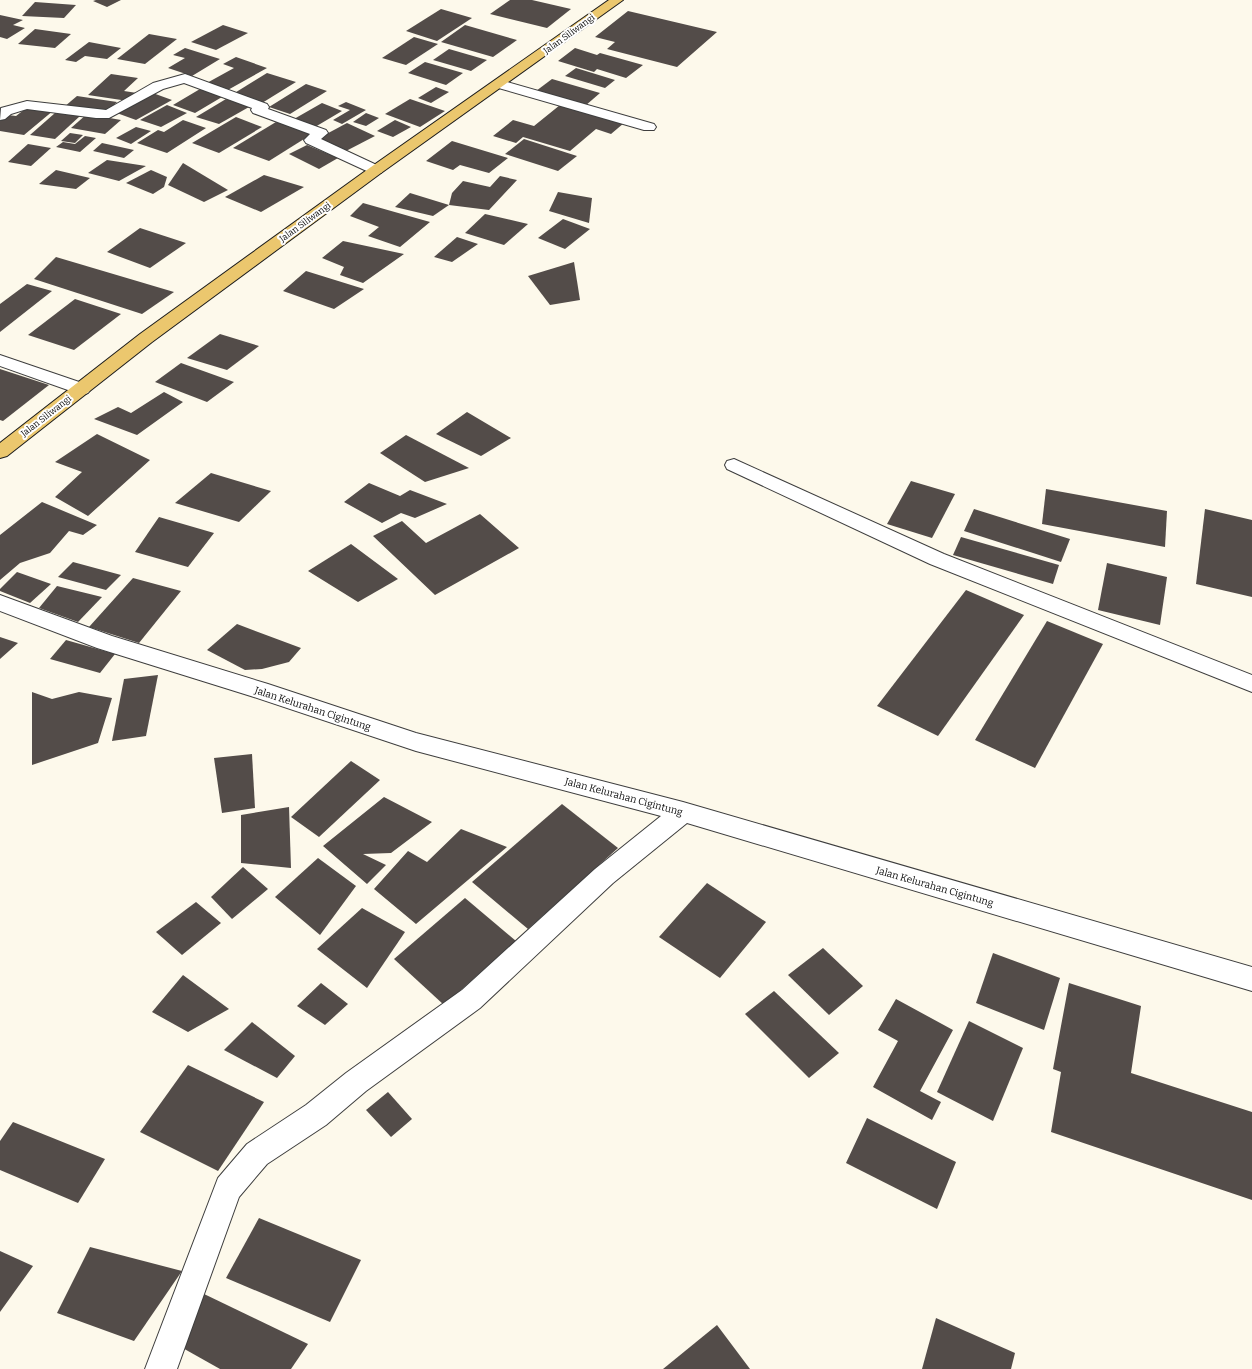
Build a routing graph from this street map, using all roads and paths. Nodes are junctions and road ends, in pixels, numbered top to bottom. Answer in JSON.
{"nodes":[{"id":1,"x":616,"y":0,"type":"edge"},
{"id":2,"x":500,"y":84,"type":"junction"},
{"id":3,"x":0,"y":116,"type":"edge"},
{"id":4,"x":649,"y":127,"type":"dead end"},
{"id":5,"x":376,"y":170,"type":"junction"},
{"id":6,"x":0,"y":360,"type":"edge"},
{"id":7,"x":82,"y":388,"type":"junction"},
{"id":8,"x":0,"y":452,"type":"edge"},
{"id":9,"x":734,"y":465,"type":"dead end"},
{"id":10,"x":0,"y":603,"type":"edge"},
{"id":11,"x":1252,"y":684,"type":"edge"},
{"id":12,"x":683,"y":812,"type":"junction"},
{"id":13,"x":1252,"y":979,"type":"edge"},
{"id":14,"x":161,"y":1369,"type":"edge"}],
"edges":[{"from":1,"to":2,"type":"main road","name":"Jalan Siliwangi"},
{"from":2,"to":4,"type":"street"},
{"from":2,"to":5,"type":"main road","name":"Jalan Siliwangi"},
{"from":3,"to":5,"type":"street"},
{"from":5,"to":7,"type":"main road","name":"Jalan Siliwangi"},
{"from":6,"to":7,"type":"street"},
{"from":7,"to":8,"type":"main road","name":"Jalan Siliwangi"},
{"from":9,"to":11,"type":"street"},
{"from":10,"to":12,"type":"street","name":"Jalan Kelurahan Cigintung"},
{"from":12,"to":13,"type":"street","name":"Jalan Kelurahan Cigintung"},
{"from":12,"to":14,"type":"street"}]}
